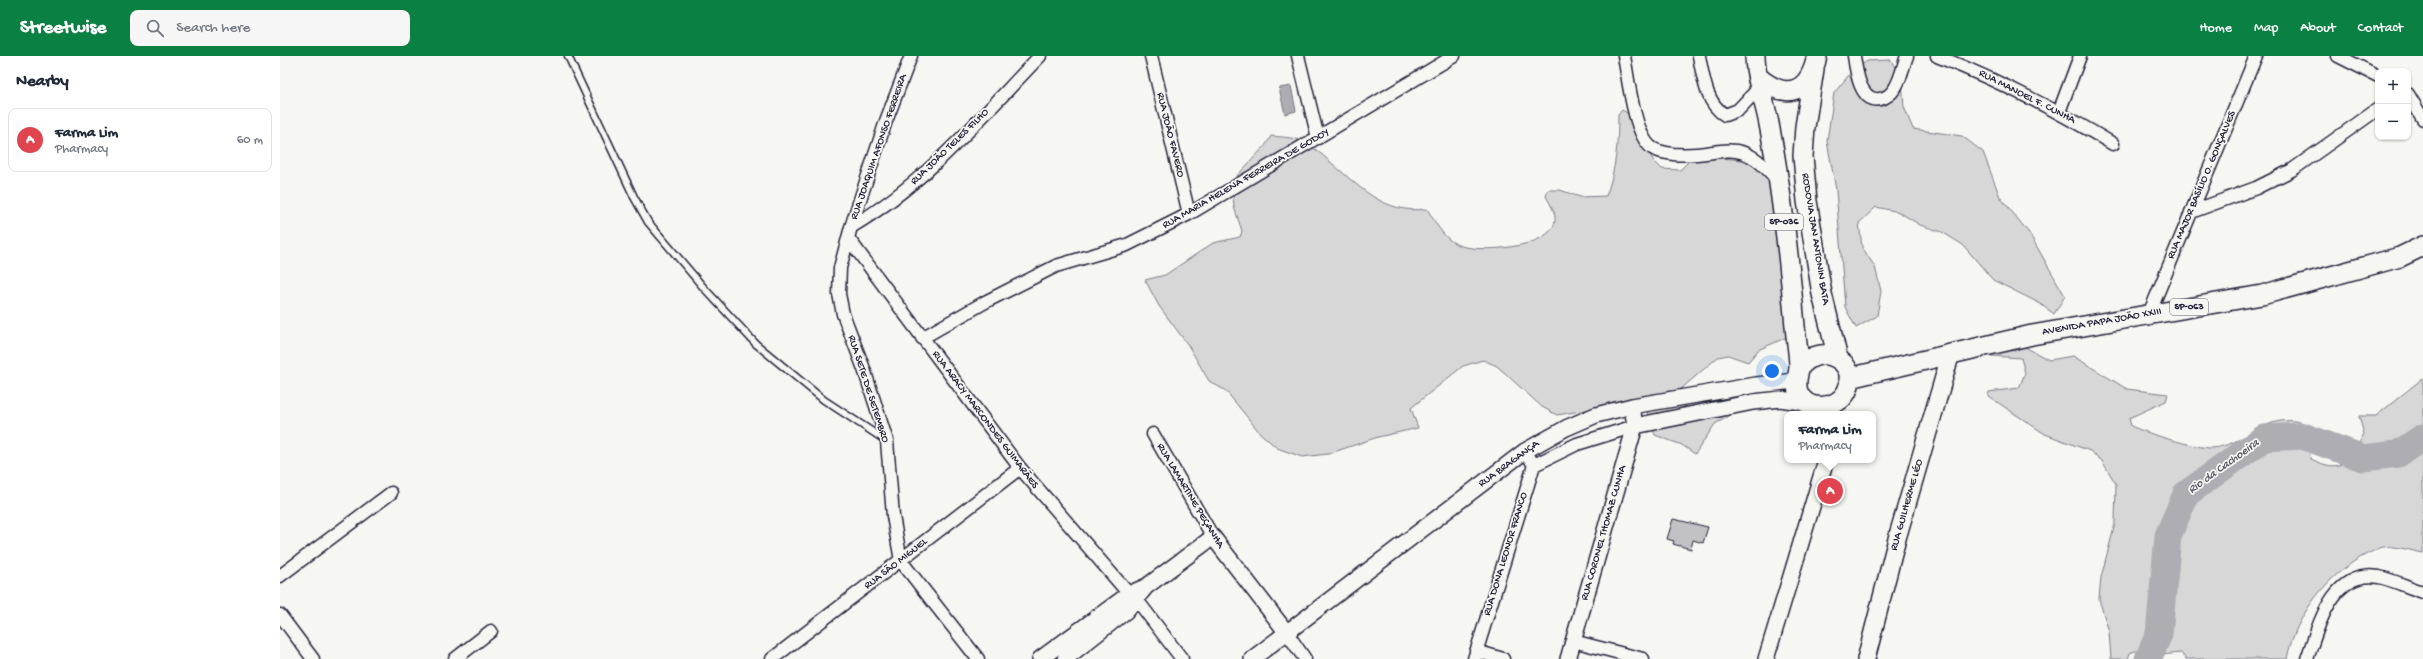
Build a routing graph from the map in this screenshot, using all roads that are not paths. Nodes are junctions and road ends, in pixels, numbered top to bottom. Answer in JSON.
{"nodes":[{"id":1,"x":568,"y":56,"type":"edge"},
{"id":2,"x":911,"y":56,"type":"edge"},
{"id":3,"x":1040,"y":56,"type":"edge"},
{"id":4,"x":1151,"y":56,"type":"edge"},
{"id":5,"x":1298,"y":56,"type":"edge"},
{"id":6,"x":1454,"y":56,"type":"edge"},
{"id":7,"x":1624,"y":56,"type":"edge"},
{"id":8,"x":1699,"y":56,"type":"edge"},
{"id":9,"x":1755,"y":56,"type":"edge"},
{"id":10,"x":1854,"y":56,"type":"edge"},
{"id":11,"x":1907,"y":56,"type":"edge"},
{"id":12,"x":1938,"y":56,"type":"edge"},
{"id":13,"x":2080,"y":56,"type":"edge"},
{"id":14,"x":2256,"y":56,"type":"edge"},
{"id":15,"x":2338,"y":56,"type":"edge"},
{"id":16,"x":1442,"y":59,"type":"edge"},
{"id":17,"x":1816,"y":63,"type":"edge"},
{"id":18,"x":2375,"y":74,"type":"edge"},
{"id":19,"x":1759,"y":83,"type":"junction"},
{"id":20,"x":2411,"y":99,"type":"edge"},
{"id":21,"x":2375,"y":111,"type":"edge"},
{"id":22,"x":2059,"y":112,"type":"junction"},
{"id":23,"x":2423,"y":119,"type":"edge"},
{"id":24,"x":1318,"y":138,"type":"junction"},
{"id":25,"x":2113,"y":144,"type":"dead end"},
{"id":26,"x":1777,"y":180,"type":"junction"},
{"id":27,"x":2191,"y":212,"type":"junction"},
{"id":28,"x":1190,"y":214,"type":"junction"},
{"id":29,"x":850,"y":233,"type":"junction"},
{"id":30,"x":2423,"y":246,"type":"edge"},
{"id":31,"x":2149,"y":314,"type":"junction"},
{"id":32,"x":922,"y":338,"type":"junction"},
{"id":33,"x":1951,"y":353,"type":"junction"},
{"id":34,"x":1838,"y":359,"type":"junction"},
{"id":35,"x":1797,"y":375,"type":"junction"},
{"id":36,"x":1849,"y":378,"type":"junction"},
{"id":37,"x":1808,"y":403,"type":"junction"},
{"id":38,"x":1632,"y":406,"type":"junction"},
{"id":39,"x":1838,"y":408,"type":"edge"},
{"id":40,"x":1634,"y":426,"type":"junction"},
{"id":41,"x":1153,"y":434,"type":"dead end"},
{"id":42,"x":887,"y":441,"type":"junction"},
{"id":43,"x":1525,"y":451,"type":"junction"},
{"id":44,"x":1825,"y":463,"type":"edge"},
{"id":45,"x":1534,"y":465,"type":"junction"},
{"id":46,"x":1020,"y":468,"type":"junction"},
{"id":47,"x":391,"y":493,"type":"dead end"},
{"id":48,"x":1213,"y":537,"type":"junction"},
{"id":49,"x":901,"y":561,"type":"junction"},
{"id":50,"x":280,"y":576,"type":"edge"},
{"id":51,"x":2423,"y":592,"type":"edge"},
{"id":52,"x":1133,"y":597,"type":"junction"},
{"id":53,"x":280,"y":615,"type":"edge"},
{"id":54,"x":491,"y":631,"type":"dead end"},
{"id":55,"x":1287,"y":634,"type":"junction"},
{"id":56,"x":1573,"y":640,"type":"junction"},
{"id":57,"x":1475,"y":655,"type":"edge"},
{"id":58,"x":313,"y":659,"type":"edge"},
{"id":59,"x":454,"y":659,"type":"edge"},
{"id":60,"x":772,"y":659,"type":"edge"},
{"id":61,"x":978,"y":659,"type":"edge"},
{"id":62,"x":1040,"y":659,"type":"edge"},
{"id":63,"x":1065,"y":659,"type":"edge"},
{"id":64,"x":1182,"y":659,"type":"edge"},
{"id":65,"x":1252,"y":659,"type":"edge"},
{"id":66,"x":1305,"y":659,"type":"edge"},
{"id":67,"x":1503,"y":659,"type":"edge"},
{"id":68,"x":1568,"y":659,"type":"edge"},
{"id":69,"x":1643,"y":659,"type":"edge"},
{"id":70,"x":1766,"y":659,"type":"edge"},
{"id":71,"x":1866,"y":659,"type":"edge"},
{"id":72,"x":2307,"y":659,"type":"edge"}],
"edges":[{"from":1,"to":42,"type":"lane"},
{"from":2,"to":29,"type":"street","name":"RUA JOAQUIM AFONSO FERREIRA"},
{"from":3,"to":29,"type":"street","name":"RUA JOÃO TELES FILHO"},
{"from":4,"to":28,"type":"street","name":"RUA JOÃO FAVERO"},
{"from":5,"to":24,"type":"street"},
{"from":6,"to":16,"type":"street","name":"RUA MARIA HELENA FERREIRA DE GODOY"},
{"from":7,"to":26,"type":"street"},
{"from":8,"to":19,"type":"street"},
{"from":9,"to":19,"type":"main road","number":"SP-036"},
{"from":10,"to":11,"type":"street"},
{"from":12,"to":22,"type":"street","name":"RUA MANOEL F. CUNHA"},
{"from":13,"to":22,"type":"street"},
{"from":14,"to":27,"type":"street","name":"RUA MAJOR BASÍLIO O. GONÇALVES"},
{"from":15,"to":18,"type":"street"},
{"from":16,"to":24,"type":"street","name":"RUA MARIA HELENA FERREIRA DE GODOY"},
{"from":17,"to":19,"type":"main road","number":"SP-036"},
{"from":17,"to":34,"type":"main road","name":"RODOVIA JAN ANTONIN BATA","number":"SP-036"},
{"from":19,"to":26,"type":"main road","number":"SP-036"},
{"from":20,"to":23,"type":"street"},
{"from":21,"to":27,"type":"street"},
{"from":22,"to":25,"type":"street","name":"RUA MANOEL F. CUNHA"},
{"from":24,"to":28,"type":"street","name":"RUA MARIA HELENA FERREIRA DE GODOY"},
{"from":26,"to":35,"type":"main road","number":"SP-036"},
{"from":27,"to":31,"type":"street","name":"RUA MAJOR BASÍLIO O. GONÇALVES"},
{"from":28,"to":32,"type":"street","name":"RUA MARIA HELENA FERREIRA DE GODOY"},
{"from":29,"to":32,"type":"street","name":"RUA ARACY MARCONDES GUIMARÃES"},
{"from":29,"to":42,"type":"street","name":"RUA SETE DE SETEMBRO"},
{"from":30,"to":31,"type":"main road","name":"AVENIDA PAPA JOÃO XXIII","number":"SP-063"},
{"from":31,"to":33,"type":"main road","name":"AVENIDA PAPA JOÃO XXIII","number":"SP-063"},
{"from":32,"to":46,"type":"street","name":"RUA ARACY MARCONDES GUIMARÃES"},
{"from":33,"to":36,"type":"main road","name":"AVENIDA PAPA JOÃO XXIII"},
{"from":33,"to":71,"type":"main road","name":"RUA GUILHERME LÉO"},
{"from":34,"to":35,"type":"main road"},
{"from":34,"to":36,"type":"main road","number":"SP-036"},
{"from":35,"to":37,"type":"main road","number":"SP-036"},
{"from":35,"to":38,"type":"street","name":"RUA BRAGANÇA"},
{"from":36,"to":39,"type":"main road"},
{"from":37,"to":39,"type":"main road"},
{"from":37,"to":40,"type":"street","name":"RUA BRAGANÇA"},
{"from":38,"to":40,"type":"street","name":"RUA CORONEL THOMAZ CUNHA"},
{"from":38,"to":43,"type":"street","name":"RUA BRAGANÇA"},
{"from":40,"to":45,"type":"street","name":"RUA BRAGANÇA"},
{"from":40,"to":56,"type":"street","name":"RUA CORONEL THOMAZ CUNHA"},
{"from":41,"to":48,"type":"street","name":"RUA LAMARTINE PEÇANHA"},
{"from":42,"to":49,"type":"street","name":"RUA SETE DE SETEMBRO"},
{"from":43,"to":45,"type":"street"},
{"from":43,"to":55,"type":"street","name":"RUA BRAGANÇA"},
{"from":44,"to":70,"type":"street"},
{"from":45,"to":57,"type":"street","name":"RUA DONA LEONOR FRANCO"},
{"from":46,"to":49,"type":"street","name":"RUA SÃO MIGUEL"},
{"from":46,"to":52,"type":"street","name":"RUA ARACY MARCONDES GUIMARÃES"},
{"from":47,"to":50,"type":"street"},
{"from":48,"to":52,"type":"street"},
{"from":48,"to":55,"type":"street","name":"RUA LAMARTINE PEÇANHA"},
{"from":49,"to":60,"type":"street","name":"RUA SÃO MIGUEL"},
{"from":49,"to":61,"type":"street","name":"RUA SETE DE SETEMBRO"},
{"from":51,"to":72,"type":"street"},
{"from":52,"to":62,"type":"street"},
{"from":52,"to":63,"type":"street"},
{"from":52,"to":64,"type":"street","name":"RUA ARACY MARCONDES GUIMARÃES"},
{"from":53,"to":58,"type":"street"},
{"from":54,"to":59,"type":"street"},
{"from":55,"to":65,"type":"street","name":"RUA BRAGANÇA"},
{"from":55,"to":66,"type":"street"},
{"from":56,"to":68,"type":"street","name":"RUA CORONEL THOMAZ CUNHA"},
{"from":56,"to":69,"type":"street"},
{"from":57,"to":67,"type":"street"}]}
